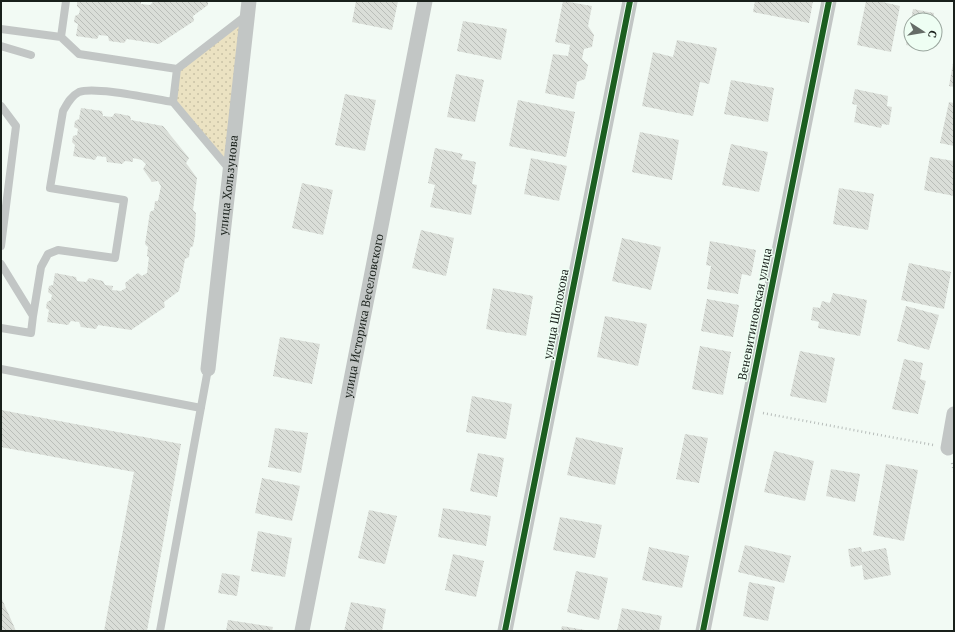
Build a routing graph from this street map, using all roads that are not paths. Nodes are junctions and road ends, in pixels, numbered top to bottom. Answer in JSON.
{"nodes":[{"id":1,"x":66,"y":1,"type":"edge"},
{"id":2,"x":425,"y":1,"type":"edge"},
{"id":3,"x":630,"y":1,"type":"edge"},
{"id":4,"x":829,"y":1,"type":"edge"},
{"id":5,"x":248,"y":8,"type":"edge"},
{"id":6,"x":1,"y":29,"type":"edge"},
{"id":7,"x":61,"y":37,"type":"junction"},
{"id":8,"x":1,"y":46,"type":"edge"},
{"id":9,"x":31,"y":55,"type":"dead end"},
{"id":10,"x":177,"y":70,"type":"junction"},
{"id":11,"x":173,"y":102,"type":"junction"},
{"id":12,"x":1,"y":106,"type":"edge"},
{"id":13,"x":230,"y":170,"type":"junction"},
{"id":14,"x":1,"y":246,"type":"edge"},
{"id":15,"x":1,"y":264,"type":"edge"},
{"id":16,"x":33,"y":316,"type":"junction"},
{"id":17,"x":1,"y":328,"type":"edge"},
{"id":18,"x":1,"y":369,"type":"edge"},
{"id":19,"x":208,"y":369,"type":"joint"},
{"id":20,"x":201,"y":408,"type":"junction"},
{"id":21,"x":954,"y":414,"type":"edge"},
{"id":22,"x":948,"y":448,"type":"road end"},
{"id":23,"x":160,"y":631,"type":"edge"},
{"id":24,"x":302,"y":631,"type":"edge"},
{"id":25,"x":505,"y":631,"type":"edge"},
{"id":26,"x":704,"y":631,"type":"edge"}],
"edges":[{"from":1,"to":7,"type":"lane"},
{"from":2,"to":24,"type":"street","name":"улица Историка Веселовского"},
{"from":3,"to":25,"type":"street","name":"улица Шолохова"},
{"from":4,"to":26,"type":"street","name":"Веневитиновская улица"},
{"from":5,"to":10,"type":"lane"},
{"from":5,"to":13,"type":"street","name":"улица Хользунова"},
{"from":6,"to":7,"type":"lane"},
{"from":7,"to":10,"type":"lane"},
{"from":8,"to":9,"type":"lane"},
{"from":10,"to":11,"type":"lane"},
{"from":11,"to":13,"type":"lane"},
{"from":11,"to":16,"type":"lane"},
{"from":12,"to":14,"type":"lane"},
{"from":13,"to":19,"type":"street","name":"улица Хользунова"},
{"from":15,"to":16,"type":"lane"},
{"from":16,"to":17,"type":"lane"},
{"from":18,"to":20,"type":"lane"},
{"from":19,"to":20,"type":"lane"},
{"from":20,"to":23,"type":"lane"},
{"from":21,"to":22,"type":"street"}]}
